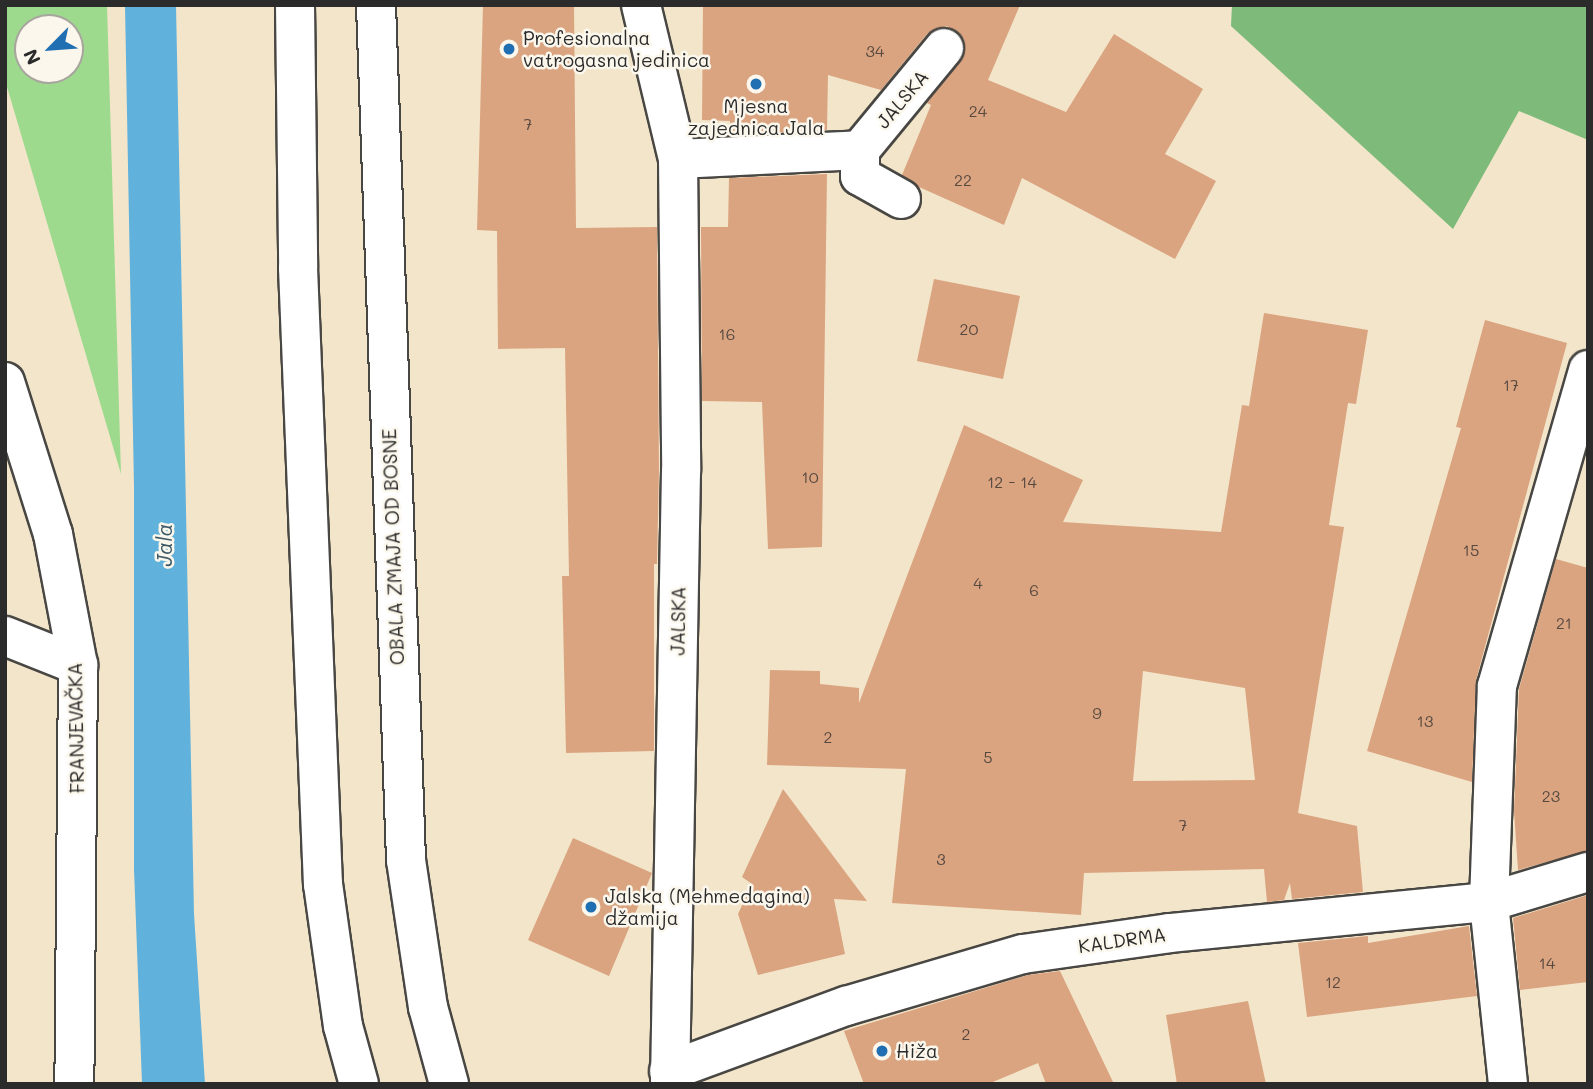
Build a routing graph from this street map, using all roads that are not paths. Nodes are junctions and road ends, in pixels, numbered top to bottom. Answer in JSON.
{"nodes":[{"id":1,"x":295,"y":5,"type":"edge"},
{"id":2,"x":376,"y":5,"type":"edge"},
{"id":3,"x":642,"y":5,"type":"edge"},
{"id":4,"x":944,"y":48,"type":"dead end"},
{"id":5,"x":860,"y":150,"type":"junction"},
{"id":6,"x":677,"y":159,"type":"junction"},
{"id":7,"x":901,"y":199,"type":"dead end"},
{"id":8,"x":1588,"y":370,"type":"edge"},
{"id":9,"x":5,"y":382,"type":"edge"},
{"id":10,"x":5,"y":636,"type":"edge"},
{"id":11,"x":78,"y":665,"type":"junction"},
{"id":12,"x":1588,"y":872,"type":"edge"},
{"id":13,"x":1489,"y":902,"type":"junction"},
{"id":14,"x":670,"y":1077,"type":"edge"},
{"id":15,"x":74,"y":1084,"type":"edge"},
{"id":16,"x":359,"y":1084,"type":"edge"},
{"id":17,"x":449,"y":1084,"type":"edge"},
{"id":18,"x":1508,"y":1084,"type":"edge"}],
"edges":[{"from":1,"to":16,"type":"street"},
{"from":2,"to":17,"type":"street","name":"OBALA ZMAJA OD BOSNE"},
{"from":3,"to":6,"type":"street","name":"JALSKA"},
{"from":4,"to":5,"type":"street","name":"JALSKA"},
{"from":5,"to":6,"type":"street"},
{"from":5,"to":7,"type":"street"},
{"from":6,"to":14,"type":"street","name":"JALSKA"},
{"from":8,"to":13,"type":"street"},
{"from":9,"to":11,"type":"street","name":"FRANJEVAČKA"},
{"from":10,"to":11,"type":"street"},
{"from":11,"to":15,"type":"street","name":"FRANJEVAČKA"},
{"from":12,"to":13,"type":"street","name":"KALDRMA"},
{"from":13,"to":14,"type":"street","name":"KALDRMA"},
{"from":13,"to":18,"type":"street"}]}
